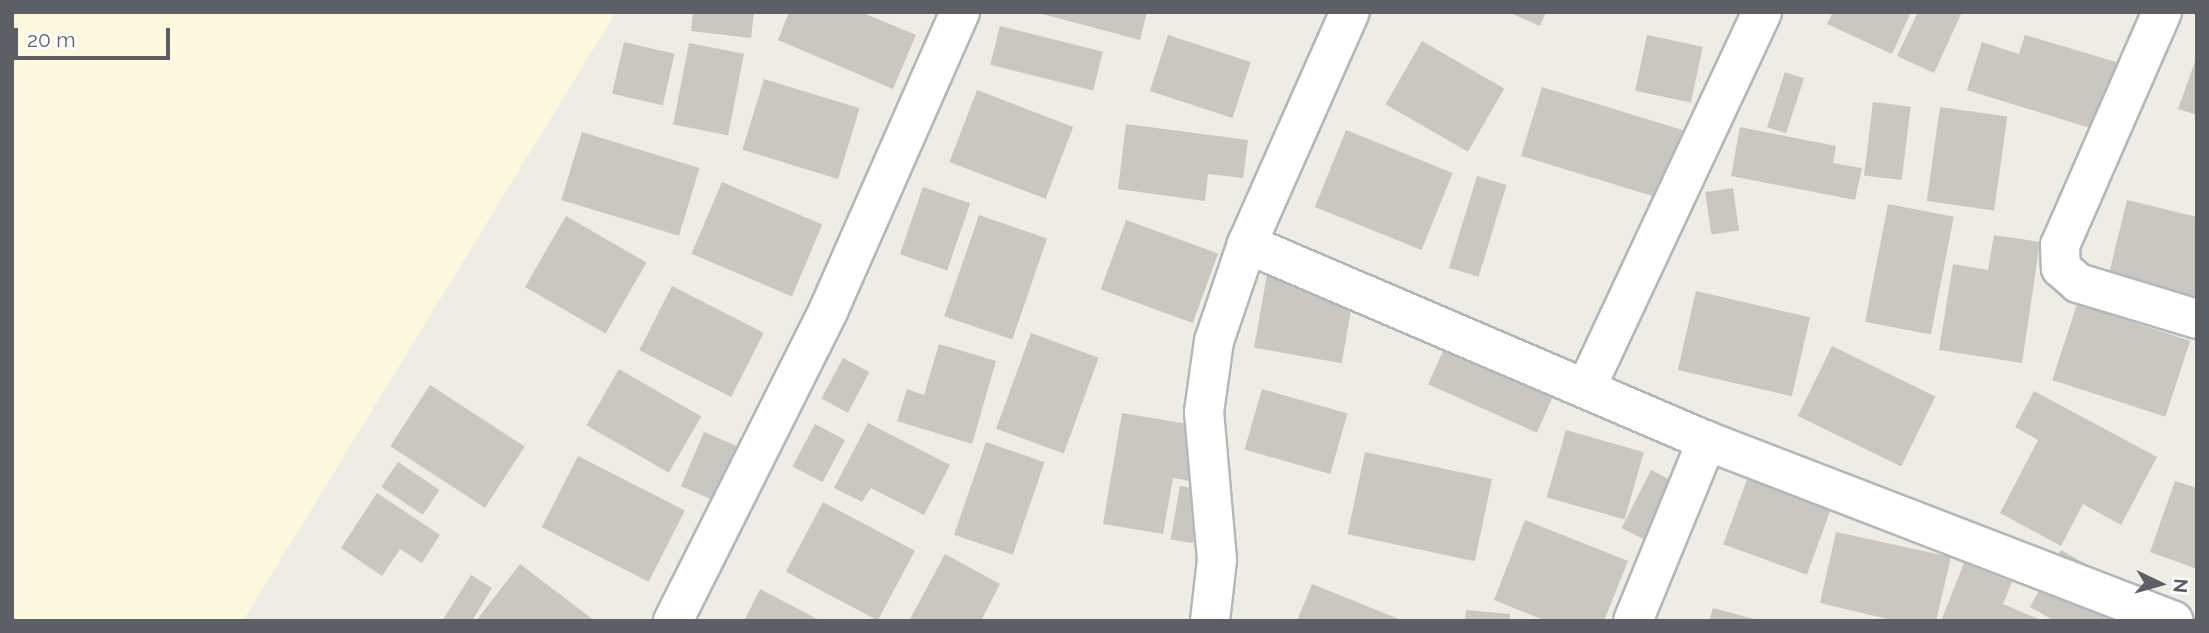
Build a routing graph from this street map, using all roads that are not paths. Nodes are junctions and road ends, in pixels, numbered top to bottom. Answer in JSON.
{"nodes":[{"id":1,"x":960,"y":12,"type":"edge"},
{"id":2,"x":1350,"y":12,"type":"edge"},
{"id":3,"x":1762,"y":12,"type":"edge"},
{"id":4,"x":2162,"y":12,"type":"edge"},
{"id":5,"x":1247,"y":244,"type":"junction"},
{"id":6,"x":2197,"y":319,"type":"edge"},
{"id":7,"x":1586,"y":388,"type":"junction"},
{"id":8,"x":1707,"y":441,"type":"junction"},
{"id":9,"x":673,"y":621,"type":"edge"},
{"id":10,"x":1210,"y":621,"type":"edge"},
{"id":11,"x":1633,"y":621,"type":"edge"},
{"id":12,"x":2174,"y":621,"type":"edge"}],
"edges":[{"from":1,"to":9,"type":"street"},
{"from":2,"to":5,"type":"street"},
{"from":3,"to":7,"type":"street"},
{"from":4,"to":6,"type":"street"},
{"from":5,"to":7,"type":"street"},
{"from":5,"to":10,"type":"street"},
{"from":7,"to":8,"type":"street"},
{"from":8,"to":11,"type":"street"},
{"from":8,"to":12,"type":"street"}]}
